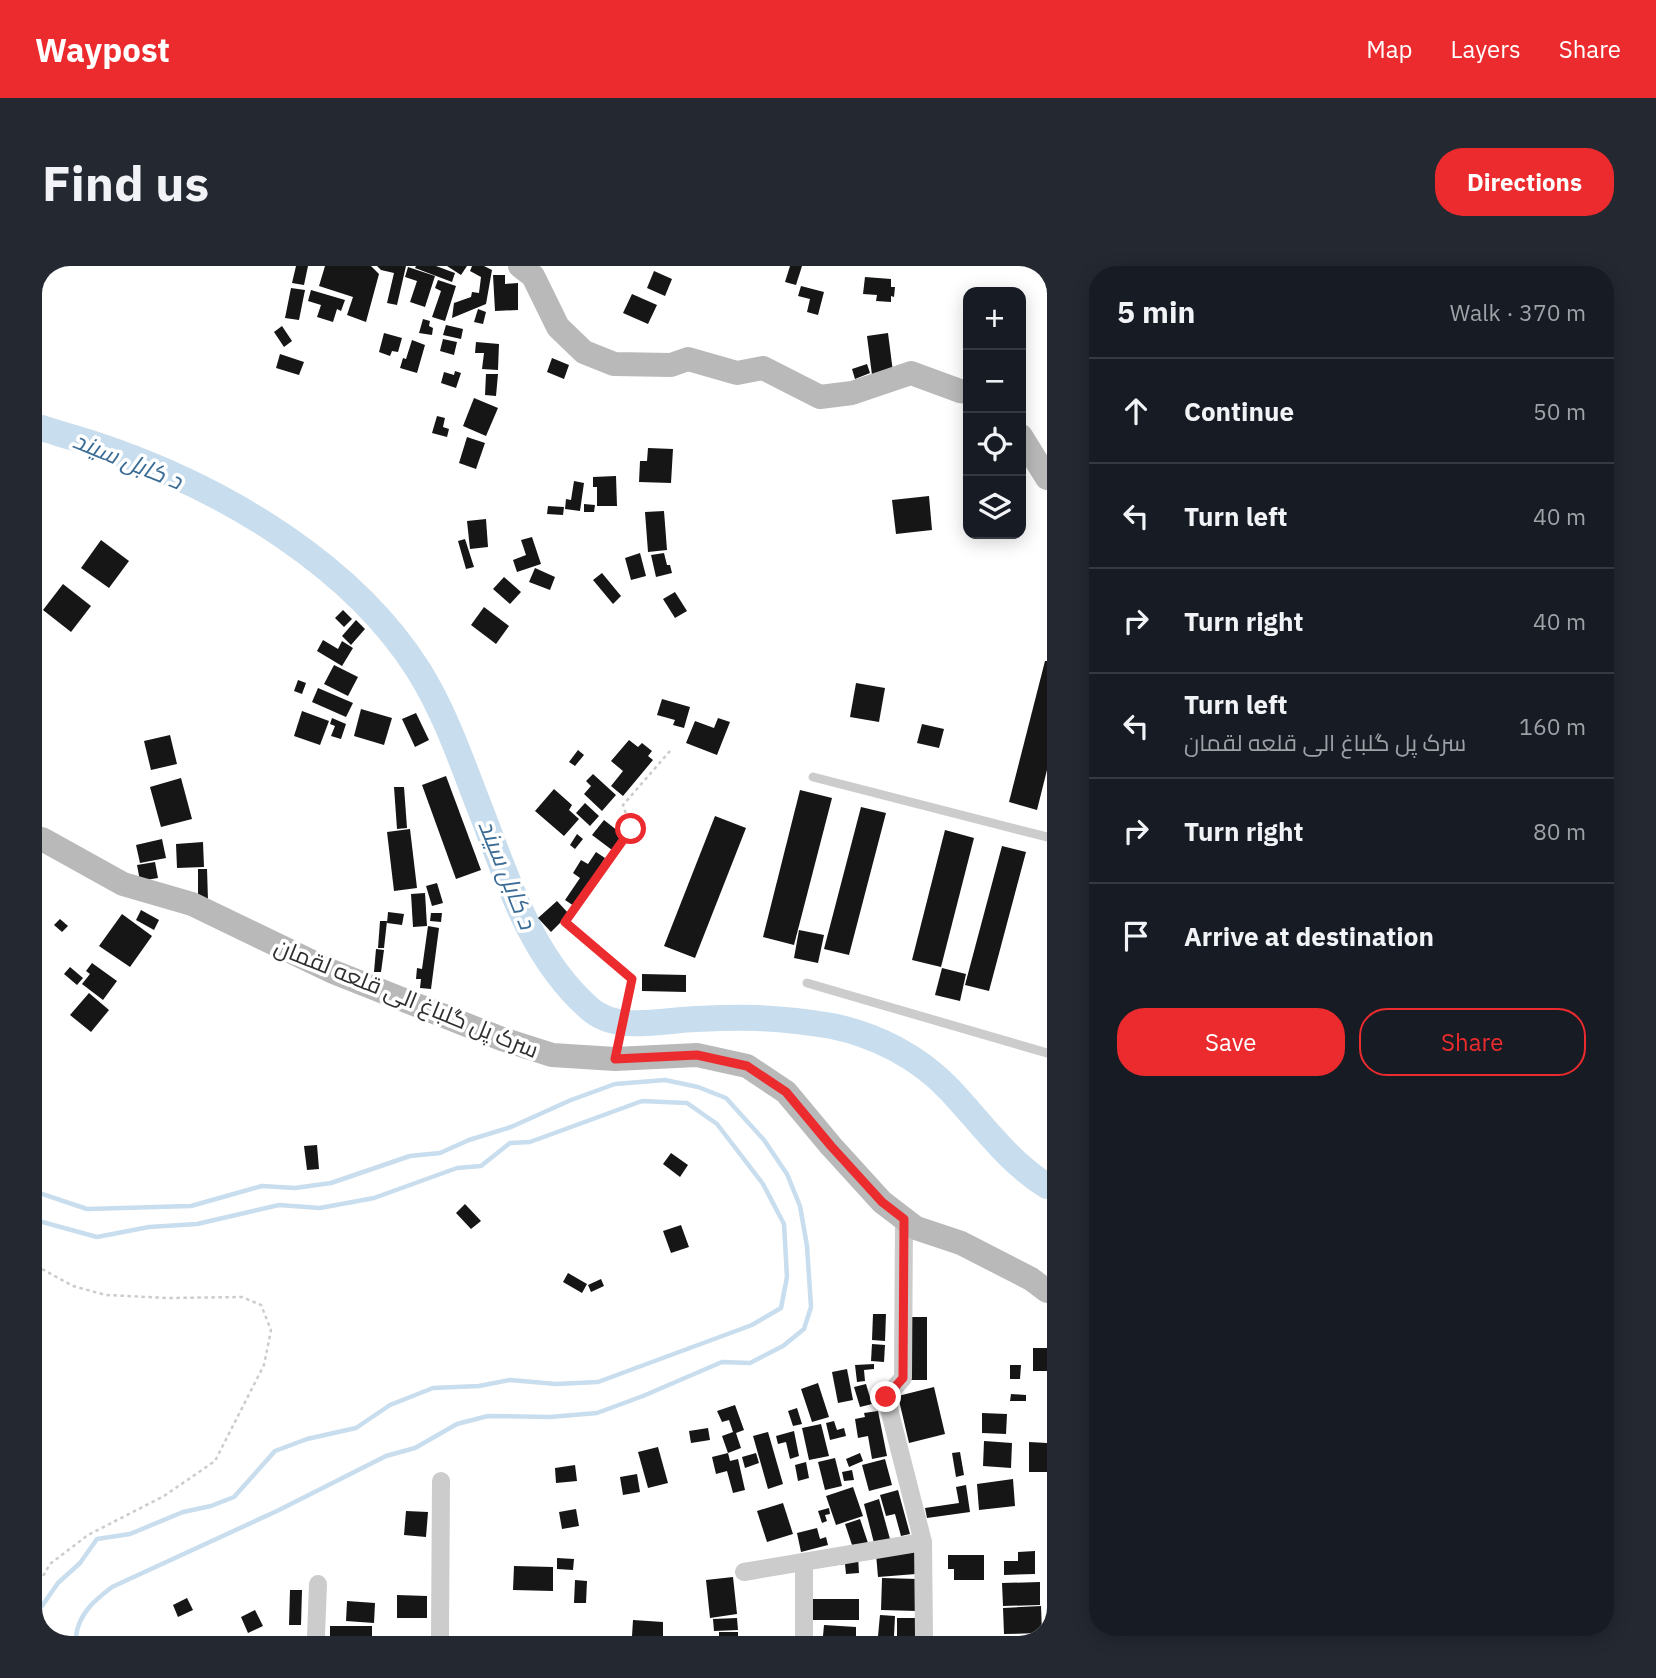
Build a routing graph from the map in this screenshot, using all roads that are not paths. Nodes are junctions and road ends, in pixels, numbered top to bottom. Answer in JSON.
{"nodes":[{"id":1,"x":520,"y":266,"type":"edge"},
{"id":2,"x":963,"y":391,"type":"edge"},
{"id":3,"x":1026,"y":444,"type":"edge"},
{"id":4,"x":1047,"y":478,"type":"edge"},
{"id":5,"x":813,"y":777,"type":"dead end"},
{"id":6,"x":1047,"y":837,"type":"edge"},
{"id":7,"x":42,"y":839,"type":"edge"},
{"id":8,"x":807,"y":983,"type":"dead end"},
{"id":9,"x":1047,"y":1053,"type":"edge"},
{"id":10,"x":904,"y":1219,"type":"junction"},
{"id":11,"x":1047,"y":1291,"type":"edge"},
{"id":12,"x":441,"y":1481,"type":"dead end"},
{"id":13,"x":923,"y":1542,"type":"junction"},
{"id":14,"x":804,"y":1562,"type":"junction"},
{"id":15,"x":744,"y":1572,"type":"dead end"},
{"id":16,"x":318,"y":1584,"type":"dead end"},
{"id":17,"x":316,"y":1636,"type":"edge"},
{"id":18,"x":440,"y":1636,"type":"edge"},
{"id":19,"x":804,"y":1636,"type":"edge"},
{"id":20,"x":924,"y":1636,"type":"edge"}],
"edges":[{"from":1,"to":2,"type":"street"},
{"from":3,"to":4,"type":"street"},
{"from":5,"to":6,"type":"lane"},
{"from":7,"to":10,"type":"street","name":"سرک پل گلباغ الی قلعه لقمان"},
{"from":8,"to":9,"type":"lane"},
{"from":10,"to":11,"type":"street","name":"سرک پل گلباغ الی قلعه لقمان"},
{"from":10,"to":13,"type":"street"},
{"from":12,"to":18,"type":"street"},
{"from":13,"to":14,"type":"street"},
{"from":13,"to":20,"type":"street"},
{"from":14,"to":15,"type":"street"},
{"from":14,"to":19,"type":"street"},
{"from":16,"to":17,"type":"street"}]}
